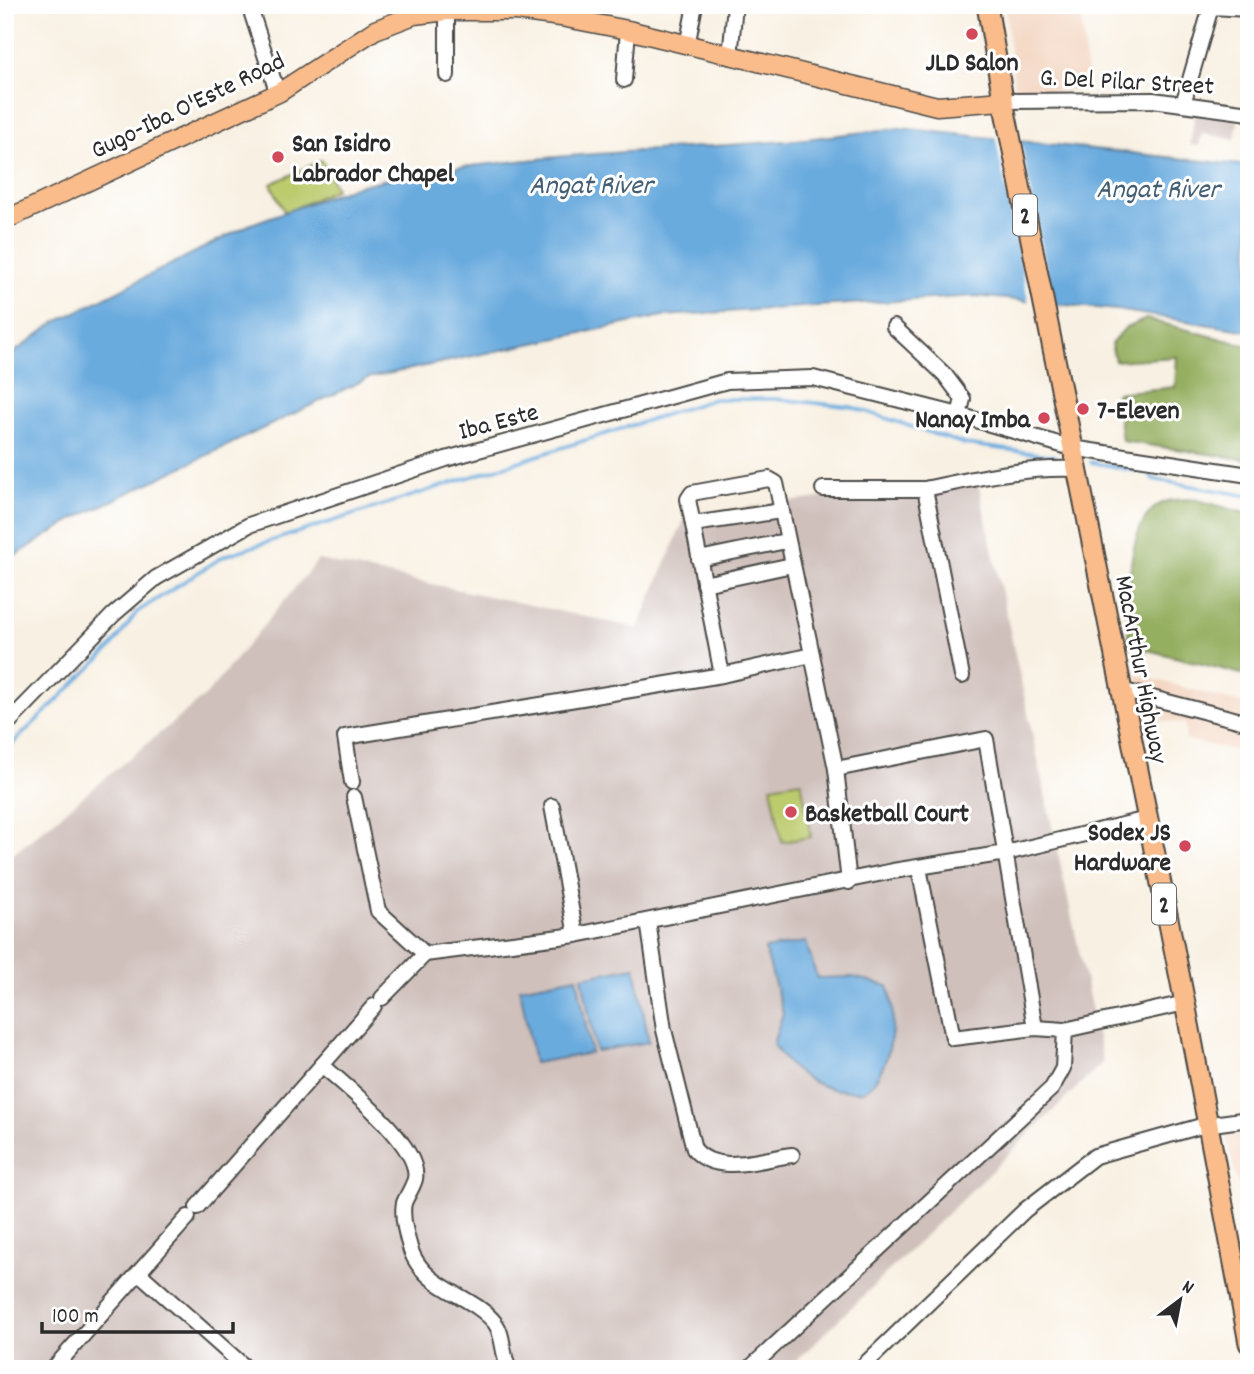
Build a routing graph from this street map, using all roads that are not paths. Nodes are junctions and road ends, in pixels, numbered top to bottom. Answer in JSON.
{"nodes":[{"id":1,"x":695,"y":5,"type":"edge"},
{"id":2,"x":735,"y":5,"type":"edge"},
{"id":3,"x":987,"y":5,"type":"edge"},
{"id":4,"x":251,"y":6,"type":"edge"},
{"id":5,"x":517,"y":8,"type":"edge"},
{"id":6,"x":1249,"y":9,"type":"edge"},
{"id":7,"x":413,"y":10,"type":"edge"},
{"id":8,"x":447,"y":11,"type":"junction"},
{"id":9,"x":628,"y":30,"type":"junction"},
{"id":10,"x":687,"y":46,"type":"junction"},
{"id":11,"x":730,"y":57,"type":"junction"},
{"id":12,"x":447,"y":75,"type":"dead end"},
{"id":13,"x":624,"y":80,"type":"dead end"},
{"id":14,"x":280,"y":92,"type":"junction"},
{"id":15,"x":1183,"y":103,"type":"junction"},
{"id":16,"x":1004,"y":106,"type":"junction"},
{"id":17,"x":1249,"y":113,"type":"edge"},
{"id":18,"x":5,"y":220,"type":"edge"},
{"id":19,"x":894,"y":327,"type":"dead end"},
{"id":20,"x":959,"y":415,"type":"junction"},
{"id":21,"x":1072,"y":448,"type":"junction"},
{"id":22,"x":1076,"y":469,"type":"junction"},
{"id":23,"x":1249,"y":475,"type":"edge"},
{"id":24,"x":823,"y":489,"type":"dead end"},
{"id":25,"x":925,"y":489,"type":"junction"},
{"id":26,"x":781,"y":510,"type":"junction"},
{"id":27,"x":693,"y":524,"type":"junction"},
{"id":28,"x":786,"y":541,"type":"junction"},
{"id":29,"x":699,"y":559,"type":"junction"},
{"id":30,"x":792,"y":565,"type":"junction"},
{"id":31,"x":704,"y":584,"type":"junction"},
{"id":32,"x":812,"y":655,"type":"junction"},
{"id":33,"x":722,"y":676,"type":"junction"},
{"id":34,"x":962,"y":676,"type":"dead end"},
{"id":35,"x":1121,"y":690,"type":"junction"},
{"id":36,"x":1249,"y":723,"type":"edge"},
{"id":37,"x":5,"y":726,"type":"edge"},
{"id":38,"x":836,"y":769,"type":"junction"},
{"id":39,"x":552,"y":806,"type":"dead end"},
{"id":40,"x":1147,"y":819,"type":"junction"},
{"id":41,"x":1006,"y":853,"type":"junction"},
{"id":42,"x":919,"y":868,"type":"junction"},
{"id":43,"x":849,"y":882,"type":"junction"},
{"id":44,"x":648,"y":921,"type":"junction"},
{"id":45,"x":576,"y":934,"type":"junction"},
{"id":46,"x":425,"y":954,"type":"junction"},
{"id":47,"x":1185,"y":1003,"type":"junction"},
{"id":48,"x":1035,"y":1028,"type":"junction"},
{"id":49,"x":1065,"y":1030,"type":"junction"},
{"id":50,"x":322,"y":1065,"type":"junction"},
{"id":51,"x":1249,"y":1119,"type":"edge"},
{"id":52,"x":1205,"y":1125,"type":"junction"},
{"id":53,"x":792,"y":1155,"type":"dead end"},
{"id":54,"x":139,"y":1273,"type":"junction"},
{"id":55,"x":1249,"y":1343,"type":"edge"},
{"id":56,"x":53,"y":1369,"type":"edge"},
{"id":57,"x":247,"y":1369,"type":"edge"},
{"id":58,"x":509,"y":1369,"type":"edge"},
{"id":59,"x":749,"y":1369,"type":"edge"},
{"id":60,"x":860,"y":1369,"type":"edge"}],
"edges":[{"from":1,"to":10,"type":"street"},
{"from":2,"to":11,"type":"street"},
{"from":3,"to":16,"type":"highway","name":"MacArthur Highway","number":"2"},
{"from":4,"to":14,"type":"street"},
{"from":5,"to":8,"type":"main road","name":"Gugo-Iba O'Este Road"},
{"from":5,"to":9,"type":"main road","name":"Gugo-Iba O'Este Road"},
{"from":6,"to":15,"type":"street"},
{"from":7,"to":8,"type":"main road","name":"Gugo-Iba O'Este Road"},
{"from":7,"to":14,"type":"main road","name":"Gugo-Iba O'Este Road"},
{"from":8,"to":12,"type":"street"},
{"from":9,"to":10,"type":"main road","name":"Gugo-Iba O'Este Road"},
{"from":9,"to":13,"type":"street"},
{"from":10,"to":11,"type":"main road","name":"Gugo-Iba O'Este Road"},
{"from":11,"to":16,"type":"main road","name":"Gugo-Iba O'Este Road"},
{"from":14,"to":18,"type":"main road","name":"Gugo-Iba O'Este Road"},
{"from":15,"to":16,"type":"street","name":"G. Del Pilar Street"},
{"from":15,"to":17,"type":"street","name":"G. Del Pilar Street"},
{"from":16,"to":21,"type":"highway","name":"MacArthur Highway","number":"2"},
{"from":19,"to":20,"type":"street"},
{"from":20,"to":21,"type":"street","name":"Iba Este"},
{"from":20,"to":37,"type":"street","name":"Iba Este"},
{"from":21,"to":22,"type":"highway","name":"MacArthur Highway","number":"2"},
{"from":21,"to":23,"type":"street","name":"Iba Este"},
{"from":22,"to":25,"type":"street"},
{"from":22,"to":35,"type":"highway","name":"MacArthur Highway","number":"2"},
{"from":24,"to":25,"type":"street"},
{"from":25,"to":34,"type":"street"},
{"from":26,"to":27,"type":"street"},
{"from":26,"to":27,"type":"street"},
{"from":26,"to":28,"type":"street"},
{"from":27,"to":29,"type":"street"},
{"from":28,"to":29,"type":"street"},
{"from":28,"to":30,"type":"street"},
{"from":29,"to":31,"type":"street"},
{"from":30,"to":31,"type":"street"},
{"from":30,"to":32,"type":"street"},
{"from":31,"to":33,"type":"street"},
{"from":32,"to":33,"type":"street"},
{"from":32,"to":38,"type":"street"},
{"from":33,"to":46,"type":"street"},
{"from":35,"to":36,"type":"street"},
{"from":35,"to":40,"type":"highway","name":"MacArthur Highway","number":"2"},
{"from":38,"to":41,"type":"street"},
{"from":38,"to":43,"type":"street"},
{"from":39,"to":45,"type":"street"},
{"from":40,"to":41,"type":"street"},
{"from":40,"to":47,"type":"highway","name":"MacArthur Highway","number":"2"},
{"from":41,"to":42,"type":"street"},
{"from":41,"to":48,"type":"street"},
{"from":42,"to":43,"type":"street"},
{"from":42,"to":48,"type":"street"},
{"from":43,"to":44,"type":"street"},
{"from":44,"to":45,"type":"street"},
{"from":44,"to":53,"type":"street"},
{"from":45,"to":46,"type":"street"},
{"from":46,"to":50,"type":"street"},
{"from":47,"to":49,"type":"street"},
{"from":47,"to":52,"type":"highway","name":"MacArthur Highway","number":"2"},
{"from":48,"to":49,"type":"street"},
{"from":49,"to":59,"type":"street"},
{"from":50,"to":54,"type":"street"},
{"from":50,"to":58,"type":"street"},
{"from":51,"to":52,"type":"street"},
{"from":52,"to":55,"type":"highway","name":"MacArthur Highway","number":"2"},
{"from":52,"to":60,"type":"street"},
{"from":54,"to":56,"type":"street"},
{"from":54,"to":57,"type":"street"}]}
